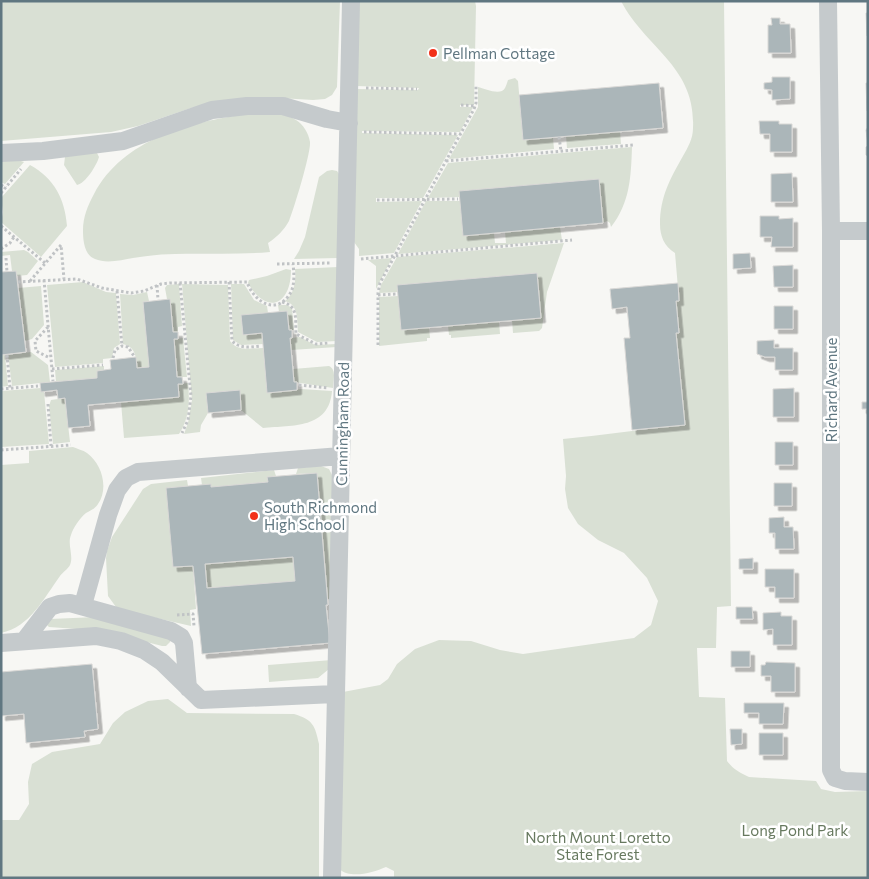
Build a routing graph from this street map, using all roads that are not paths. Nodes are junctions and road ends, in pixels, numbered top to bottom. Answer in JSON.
{"nodes":[{"id":1,"x":351,"y":1,"type":"edge"},
{"id":2,"x":828,"y":1,"type":"edge"},
{"id":3,"x":356,"y":127,"type":"junction"},
{"id":4,"x":1,"y":153,"type":"edge"},
{"id":5,"x":831,"y":231,"type":"junction"},
{"id":6,"x":868,"y":231,"type":"edge"},
{"id":7,"x":341,"y":456,"type":"junction"},
{"id":8,"x":83,"y":605,"type":"junction"},
{"id":9,"x":24,"y":641,"type":"junction"},
{"id":10,"x":1,"y":643,"type":"edge"},
{"id":11,"x":188,"y":688,"type":"junction"},
{"id":12,"x":335,"y":694,"type":"junction"},
{"id":13,"x":868,"y":782,"type":"edge"},
{"id":14,"x":332,"y":878,"type":"edge"}],
"edges":[{"from":1,"to":3,"type":"street","name":"Cunningham Road"},
{"from":2,"to":5,"type":"street","name":"Richard Avenue"},
{"from":3,"to":4,"type":"street"},
{"from":3,"to":7,"type":"street","name":"Cunningham Road"},
{"from":5,"to":6,"type":"street"},
{"from":5,"to":13,"type":"street","name":"Richard Avenue"},
{"from":7,"to":8,"type":"street"},
{"from":7,"to":12,"type":"street","name":"Cunningham Road"},
{"from":8,"to":9,"type":"street"},
{"from":8,"to":11,"type":"street"},
{"from":9,"to":10,"type":"street"},
{"from":9,"to":11,"type":"street"},
{"from":11,"to":12,"type":"street"},
{"from":12,"to":14,"type":"street","name":"Cunningham Road"}]}
